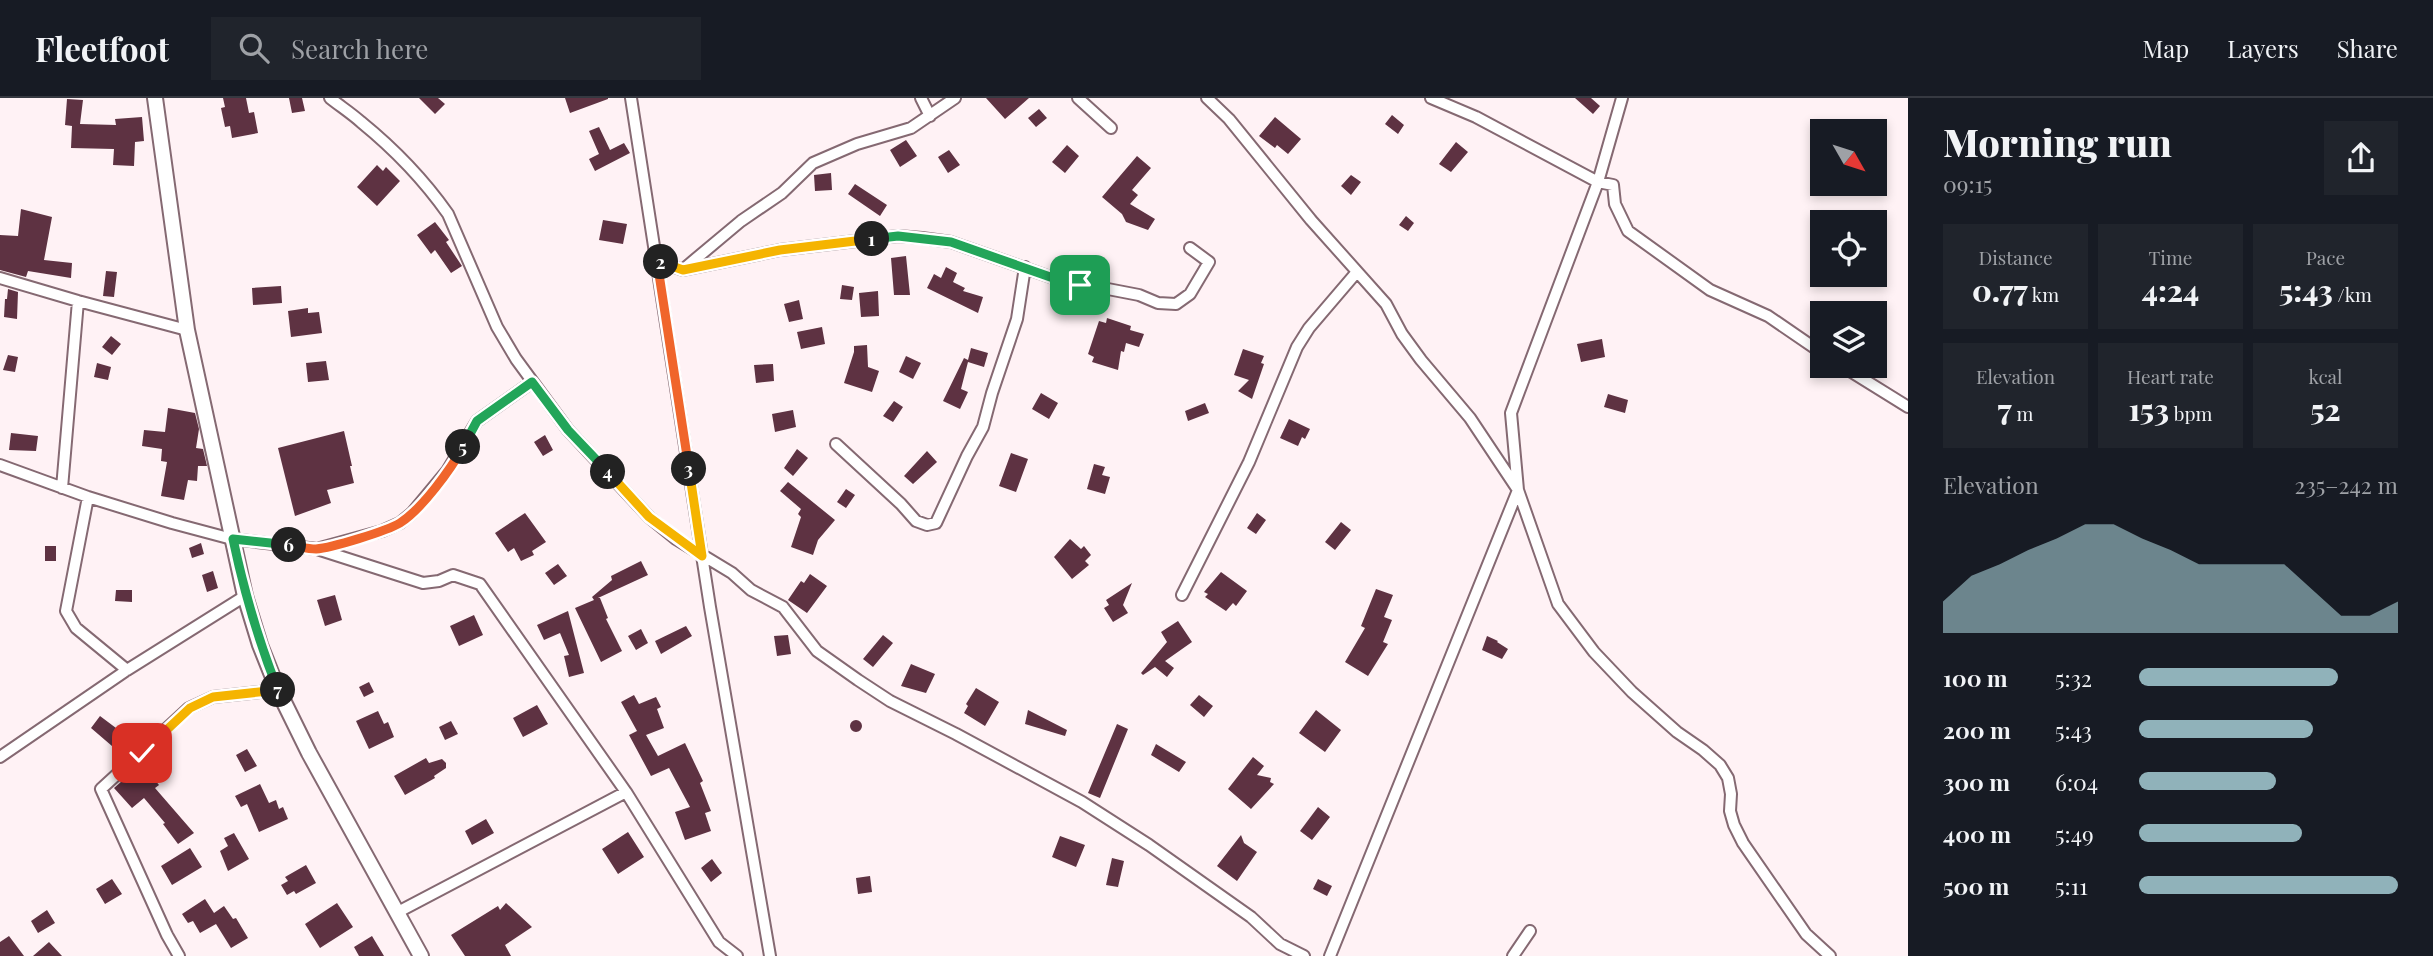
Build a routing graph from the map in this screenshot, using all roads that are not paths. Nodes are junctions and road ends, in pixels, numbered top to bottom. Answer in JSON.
{"nodes":[{"id":1,"x":155,"y":98,"type":"edge"},
{"id":2,"x":330,"y":98,"type":"edge"},
{"id":3,"x":631,"y":98,"type":"edge"},
{"id":4,"x":921,"y":98,"type":"edge"},
{"id":5,"x":955,"y":98,"type":"edge"},
{"id":6,"x":1078,"y":98,"type":"edge"},
{"id":7,"x":1207,"y":98,"type":"edge"},
{"id":8,"x":1430,"y":98,"type":"edge"},
{"id":9,"x":1622,"y":98,"type":"edge"},
{"id":10,"x":930,"y":116,"type":"junction"},
{"id":11,"x":1111,"y":128,"type":"dead end"},
{"id":12,"x":1598,"y":182,"type":"junction"},
{"id":13,"x":1190,"y":248,"type":"dead end"},
{"id":14,"x":657,"y":261,"type":"junction"},
{"id":15,"x":1025,"y":267,"type":"junction"},
{"id":16,"x":683,"y":270,"type":"junction"},
{"id":17,"x":1356,"y":273,"type":"junction"},
{"id":18,"x":0,"y":278,"type":"edge"},
{"id":19,"x":78,"y":301,"type":"junction"},
{"id":20,"x":187,"y":330,"type":"junction"},
{"id":21,"x":1810,"y":345,"type":"edge"},
{"id":22,"x":1861,"y":378,"type":"edge"},
{"id":23,"x":532,"y":382,"type":"junction"},
{"id":24,"x":1908,"y":407,"type":"edge"},
{"id":25,"x":836,"y":444,"type":"dead end"},
{"id":26,"x":0,"y":465,"type":"edge"},
{"id":27,"x":62,"y":488,"type":"junction"},
{"id":28,"x":1518,"y":490,"type":"junction"},
{"id":29,"x":88,"y":497,"type":"junction"},
{"id":30,"x":233,"y":539,"type":"junction"},
{"id":31,"x":317,"y":549,"type":"junction"},
{"id":32,"x":702,"y":556,"type":"junction"},
{"id":33,"x":1182,"y":595,"type":"dead end"},
{"id":34,"x":245,"y":596,"type":"junction"},
{"id":35,"x":127,"y":670,"type":"junction"},
{"id":36,"x":278,"y":690,"type":"junction"},
{"id":37,"x":0,"y":757,"type":"edge"},
{"id":38,"x":626,"y":792,"type":"junction"},
{"id":39,"x":398,"y":912,"type":"junction"},
{"id":40,"x":1530,"y":931,"type":"dead end"},
{"id":41,"x":179,"y":956,"type":"edge"},
{"id":42,"x":421,"y":956,"type":"edge"},
{"id":43,"x":737,"y":956,"type":"edge"},
{"id":44,"x":770,"y":956,"type":"edge"},
{"id":45,"x":1304,"y":956,"type":"edge"},
{"id":46,"x":1329,"y":956,"type":"edge"},
{"id":47,"x":1513,"y":956,"type":"edge"},
{"id":48,"x":1830,"y":956,"type":"edge"}],
"edges":[{"from":1,"to":20,"type":"street"},
{"from":2,"to":23,"type":"street"},
{"from":3,"to":14,"type":"street"},
{"from":4,"to":10,"type":"street"},
{"from":5,"to":10,"type":"street"},
{"from":6,"to":11,"type":"street"},
{"from":7,"to":17,"type":"street"},
{"from":8,"to":12,"type":"street"},
{"from":9,"to":12,"type":"street"},
{"from":10,"to":16,"type":"street"},
{"from":12,"to":21,"type":"street"},
{"from":12,"to":28,"type":"street"},
{"from":13,"to":15,"type":"street"},
{"from":14,"to":16,"type":"street"},
{"from":14,"to":32,"type":"street"},
{"from":15,"to":16,"type":"street"},
{"from":15,"to":25,"type":"street"},
{"from":17,"to":28,"type":"street"},
{"from":17,"to":33,"type":"street"},
{"from":18,"to":19,"type":"street"},
{"from":19,"to":20,"type":"street"},
{"from":19,"to":27,"type":"street"},
{"from":20,"to":30,"type":"street"},
{"from":22,"to":24,"type":"street"},
{"from":23,"to":31,"type":"street"},
{"from":23,"to":32,"type":"street"},
{"from":26,"to":27,"type":"street"},
{"from":27,"to":29,"type":"street"},
{"from":28,"to":46,"type":"street"},
{"from":28,"to":48,"type":"street"},
{"from":29,"to":30,"type":"street"},
{"from":29,"to":35,"type":"street"},
{"from":30,"to":31,"type":"street"},
{"from":30,"to":34,"type":"street"},
{"from":31,"to":38,"type":"street"},
{"from":32,"to":44,"type":"street"},
{"from":32,"to":45,"type":"street"},
{"from":34,"to":35,"type":"street"},
{"from":34,"to":36,"type":"street"},
{"from":35,"to":37,"type":"street"},
{"from":36,"to":39,"type":"street"},
{"from":36,"to":41,"type":"street"},
{"from":38,"to":39,"type":"street"},
{"from":38,"to":43,"type":"street"},
{"from":39,"to":42,"type":"street"},
{"from":40,"to":47,"type":"street"}]}
